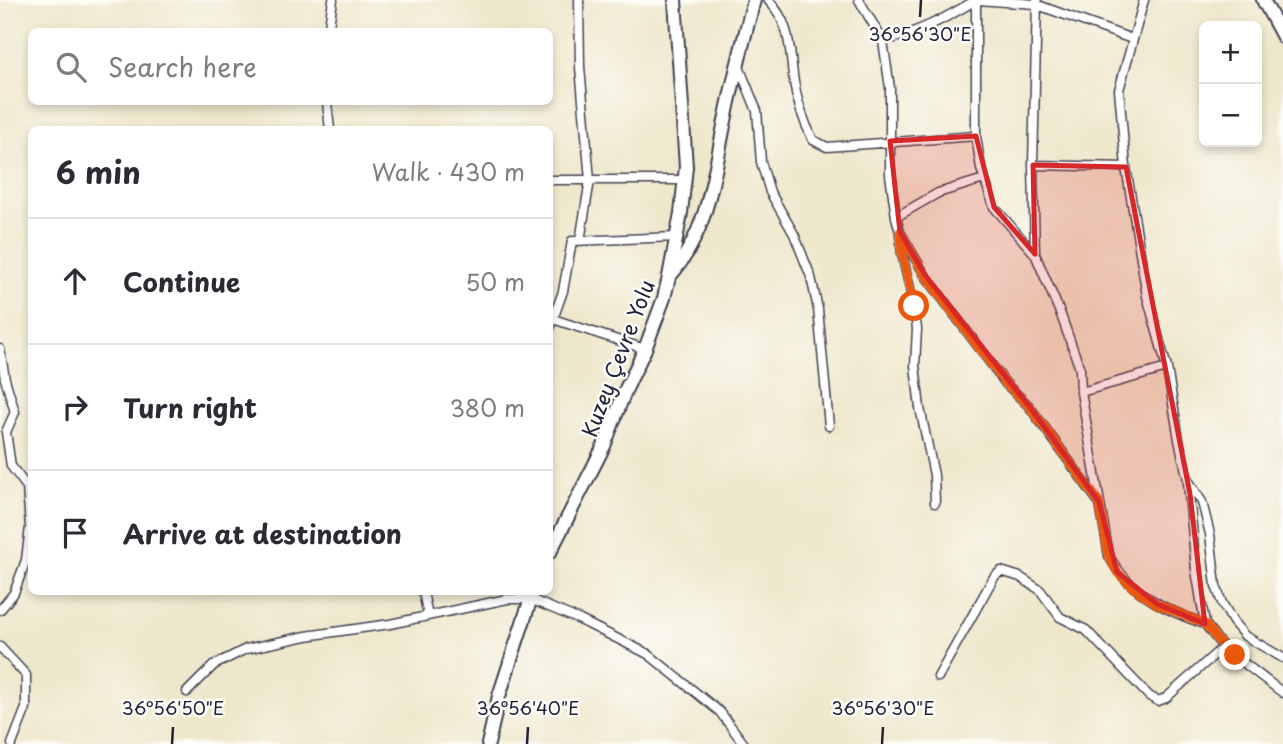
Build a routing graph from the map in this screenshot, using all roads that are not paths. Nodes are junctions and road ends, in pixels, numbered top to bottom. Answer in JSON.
{"nodes":[{"id":1,"x":333,"y":0,"type":"edge"},
{"id":2,"x":579,"y":0,"type":"edge"},
{"id":3,"x":675,"y":0,"type":"edge"},
{"id":4,"x":754,"y":0,"type":"edge"},
{"id":5,"x":768,"y":0,"type":"edge"},
{"id":6,"x":859,"y":0,"type":"edge"},
{"id":7,"x":976,"y":0,"type":"edge"},
{"id":8,"x":1144,"y":0,"type":"edge"},
{"id":9,"x":1264,"y":0,"type":"edge"},
{"id":10,"x":1036,"y":2,"type":"edge"},
{"id":11,"x":329,"y":28,"type":"edge"},
{"id":12,"x":1283,"y":37,"type":"edge"},
{"id":13,"x":1132,"y":39,"type":"junction"},
{"id":14,"x":883,"y":41,"type":"junction"},
{"id":15,"x":738,"y":64,"type":"junction"},
{"id":16,"x":327,"y":105,"type":"edge"},
{"id":17,"x":330,"y":126,"type":"edge"},
{"id":18,"x":976,"y":136,"type":"junction"},
{"id":19,"x":890,"y":141,"type":"junction"},
{"id":20,"x":1033,"y":165,"type":"junction"},
{"id":21,"x":1126,"y":167,"type":"junction"},
{"id":22,"x":984,"y":179,"type":"junction"},
{"id":23,"x":553,"y":180,"type":"edge"},
{"id":24,"x":590,"y":180,"type":"junction"},
{"id":25,"x":685,"y":180,"type":"junction"},
{"id":26,"x":896,"y":217,"type":"junction"},
{"id":27,"x":900,"y":232,"type":"junction"},
{"id":28,"x":677,"y":237,"type":"junction"},
{"id":29,"x":580,"y":241,"type":"junction"},
{"id":30,"x":1035,"y":254,"type":"junction"},
{"id":31,"x":669,"y":277,"type":"junction"},
{"id":32,"x":553,"y":315,"type":"edge"},
{"id":33,"x":553,"y":318,"type":"edge"},
{"id":34,"x":0,"y":349,"type":"edge"},
{"id":35,"x":645,"y":349,"type":"junction"},
{"id":36,"x":1167,"y":368,"type":"junction"},
{"id":37,"x":1081,"y":392,"type":"junction"},
{"id":38,"x":829,"y":426,"type":"dead end"},
{"id":39,"x":1188,"y":480,"type":"junction"},
{"id":40,"x":28,"y":500,"type":"edge"},
{"id":41,"x":1099,"y":502,"type":"junction"},
{"id":42,"x":935,"y":503,"type":"dead end"},
{"id":43,"x":554,"y":534,"type":"edge"},
{"id":44,"x":28,"y":544,"type":"edge"},
{"id":45,"x":424,"y":595,"type":"edge"},
{"id":46,"x":531,"y":595,"type":"edge"},
{"id":47,"x":0,"y":610,"type":"edge"},
{"id":48,"x":428,"y":616,"type":"junction"},
{"id":49,"x":1205,"y":624,"type":"junction"},
{"id":50,"x":0,"y":647,"type":"edge"},
{"id":51,"x":1223,"y":647,"type":"junction"},
{"id":52,"x":1283,"y":659,"type":"edge"},
{"id":53,"x":938,"y":677,"type":"dead end"},
{"id":54,"x":187,"y":692,"type":"dead end"},
{"id":55,"x":1283,"y":692,"type":"edge"},
{"id":56,"x":12,"y":744,"type":"edge"},
{"id":57,"x":488,"y":744,"type":"edge"},
{"id":58,"x":744,"y":744,"type":"edge"}],
"edges":[{"from":1,"to":11,"type":"street"},
{"from":2,"to":24,"type":"street"},
{"from":3,"to":25,"type":"main road","name":"Kuzey Çevre Yolu"},
{"from":4,"to":15,"type":"main road"},
{"from":5,"to":19,"type":"street"},
{"from":6,"to":14,"type":"street"},
{"from":7,"to":10,"type":"street"},
{"from":7,"to":14,"type":"street"},
{"from":7,"to":18,"type":"street"},
{"from":8,"to":13,"type":"street"},
{"from":9,"to":12,"type":"main road"},
{"from":10,"to":13,"type":"street"},
{"from":10,"to":20,"type":"street"},
{"from":13,"to":21,"type":"street"},
{"from":14,"to":19,"type":"street"},
{"from":15,"to":31,"type":"main road"},
{"from":15,"to":38,"type":"street"},
{"from":16,"to":17,"type":"street"},
{"from":18,"to":19,"type":"street"},
{"from":18,"to":22,"type":"street"},
{"from":19,"to":26,"type":"street"},
{"from":20,"to":21,"type":"street"},
{"from":20,"to":30,"type":"street"},
{"from":21,"to":36,"type":"street"},
{"from":22,"to":26,"type":"street"},
{"from":22,"to":30,"type":"street"},
{"from":23,"to":24,"type":"street"},
{"from":24,"to":25,"type":"street"},
{"from":24,"to":29,"type":"street"},
{"from":25,"to":28,"type":"main road","name":"Kuzey Çevre Yolu"},
{"from":26,"to":27,"type":"street"},
{"from":27,"to":41,"type":"street"},
{"from":27,"to":42,"type":"street"},
{"from":28,"to":29,"type":"street"},
{"from":28,"to":31,"type":"main road","name":"Kuzey Çevre Yolu"},
{"from":29,"to":32,"type":"street"},
{"from":30,"to":37,"type":"street"},
{"from":31,"to":35,"type":"main road","name":"Kuzey Çevre Yolu"},
{"from":33,"to":35,"type":"street"},
{"from":34,"to":40,"type":"street"},
{"from":35,"to":43,"type":"main road","name":"Kuzey Çevre Yolu"},
{"from":36,"to":37,"type":"street"},
{"from":36,"to":39,"type":"street"},
{"from":37,"to":41,"type":"street"},
{"from":39,"to":49,"type":"street"},
{"from":39,"to":52,"type":"street"},
{"from":41,"to":49,"type":"street"},
{"from":44,"to":47,"type":"street"},
{"from":45,"to":48,"type":"street"},
{"from":46,"to":48,"type":"street"},
{"from":46,"to":57,"type":"main road"},
{"from":46,"to":58,"type":"street"},
{"from":48,"to":54,"type":"street"},
{"from":49,"to":51,"type":"street"},
{"from":50,"to":56,"type":"street"},
{"from":51,"to":53,"type":"street"},
{"from":51,"to":55,"type":"street"}]}
